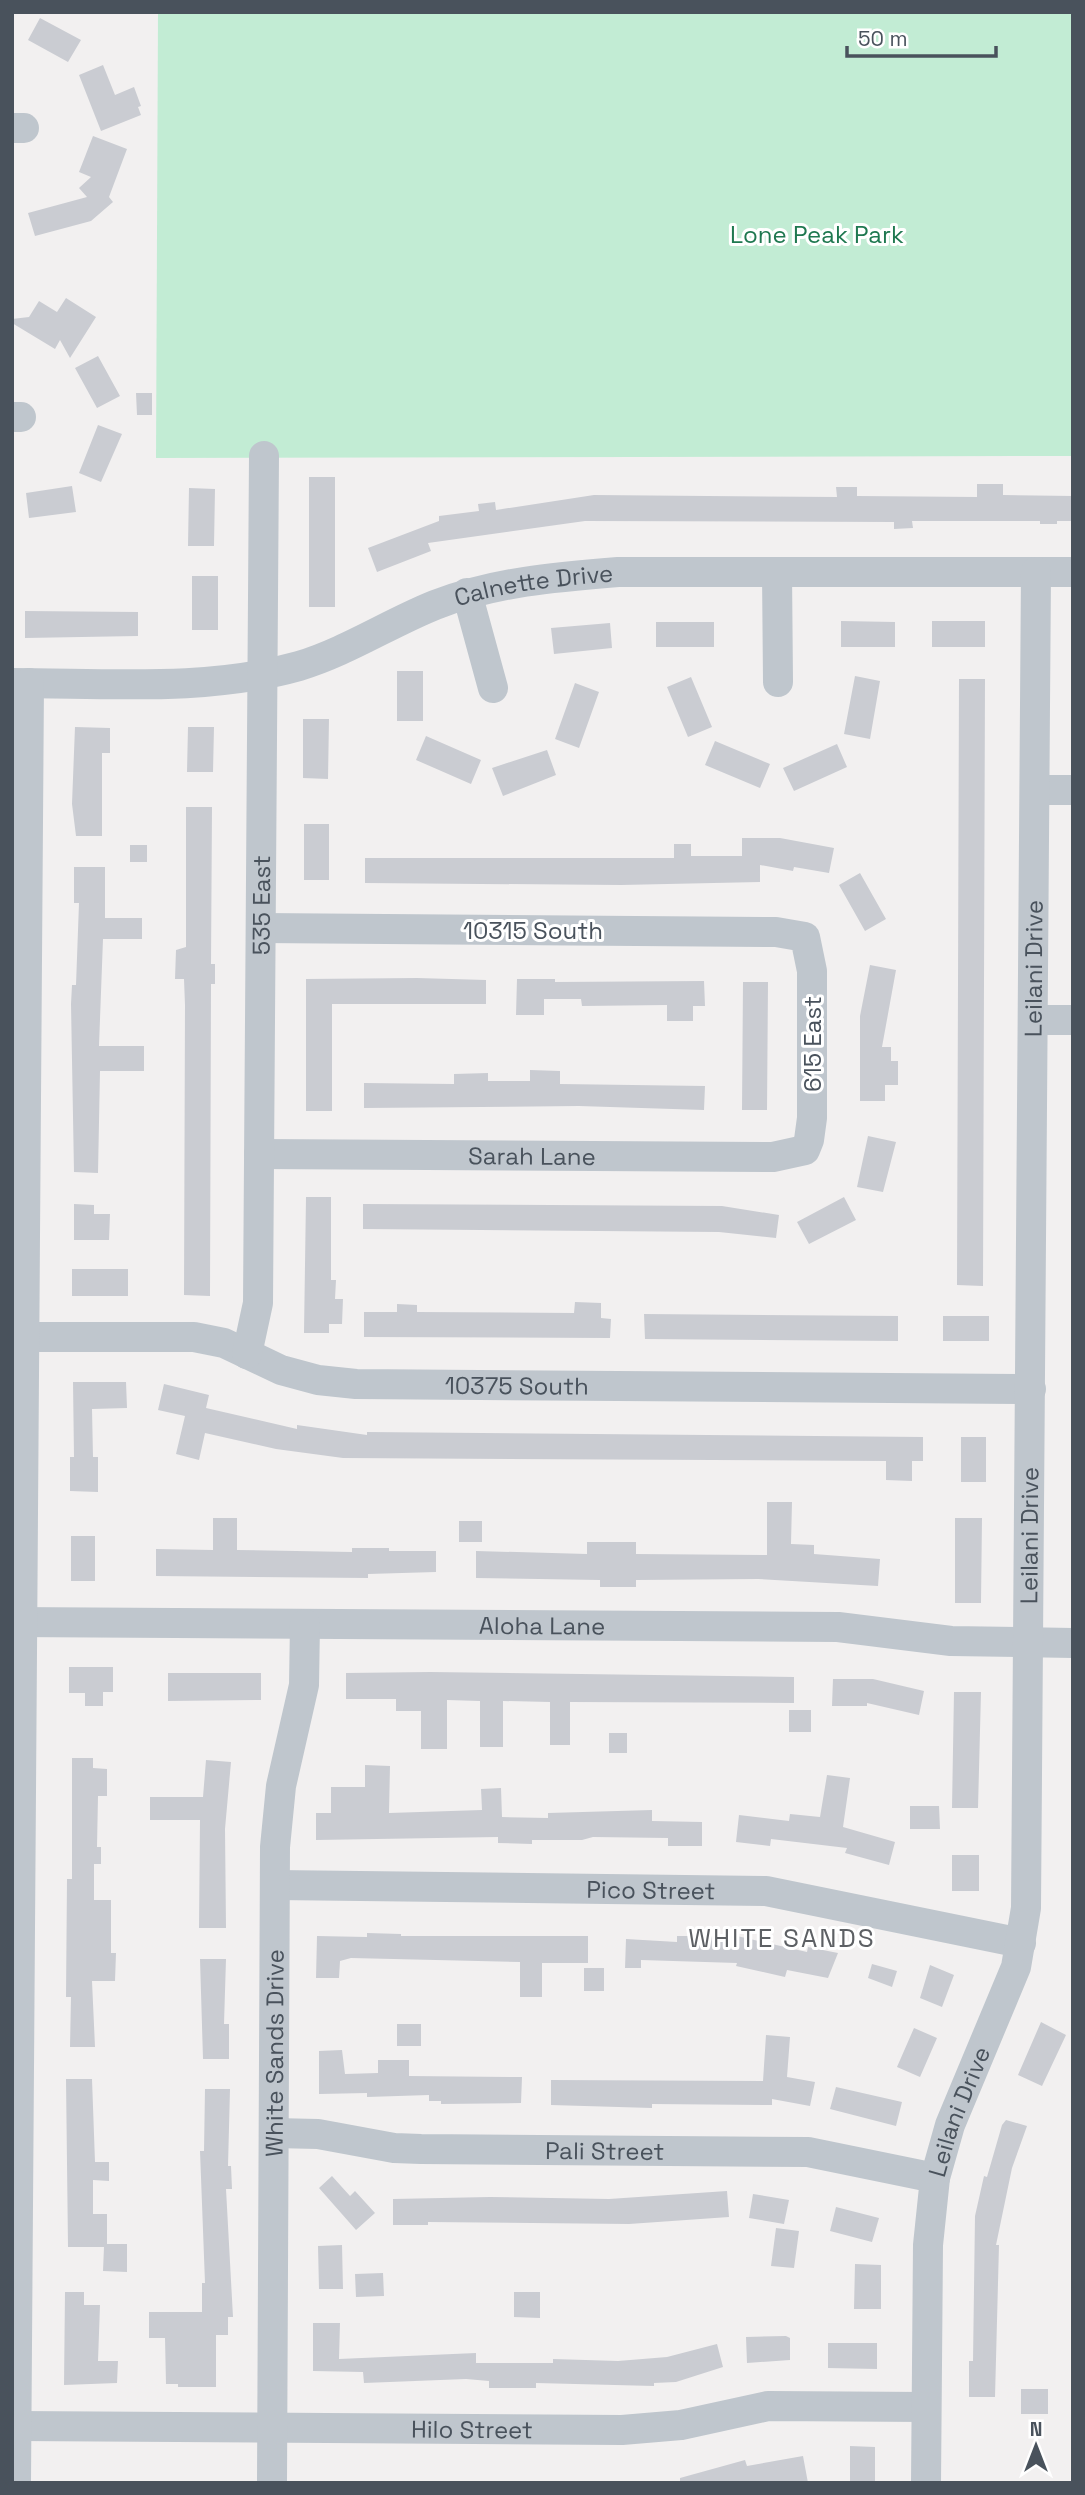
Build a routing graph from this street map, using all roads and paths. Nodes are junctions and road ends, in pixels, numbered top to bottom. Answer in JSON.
{"nodes":[{"id":1,"x":264,"y":456,"type":"dead end"},
{"id":2,"x":778,"y":572,"type":"junction"},
{"id":3,"x":1036,"y":572,"type":"junction"},
{"id":4,"x":1073,"y":572,"type":"edge"},
{"id":5,"x":467,"y":593,"type":"junction"},
{"id":6,"x":262,"y":673,"type":"junction"},
{"id":7,"x":778,"y":682,"type":"dead end"},
{"id":8,"x":21,"y":683,"type":"edge"},
{"id":9,"x":494,"y":688,"type":"dead end"},
{"id":10,"x":1035,"y":790,"type":"junction"},
{"id":11,"x":1073,"y":790,"type":"edge"},
{"id":12,"x":261,"y":928,"type":"junction"},
{"id":13,"x":805,"y":937,"type":"joint"},
{"id":14,"x":1033,"y":1020,"type":"junction"},
{"id":15,"x":1073,"y":1020,"type":"edge"},
{"id":16,"x":805,"y":1150,"type":"joint"},
{"id":17,"x":259,"y":1154,"type":"junction"},
{"id":18,"x":18,"y":1337,"type":"edge"},
{"id":19,"x":247,"y":1354,"type":"junction"},
{"id":20,"x":1031,"y":1389,"type":"junction"},
{"id":21,"x":17,"y":1622,"type":"edge"},
{"id":22,"x":304,"y":1624,"type":"junction"},
{"id":23,"x":1029,"y":1642,"type":"junction"},
{"id":24,"x":1073,"y":1643,"type":"edge"},
{"id":25,"x":275,"y":1885,"type":"junction"},
{"id":26,"x":1021,"y":1943,"type":"junction"},
{"id":27,"x":16,"y":2088,"type":"edge"},
{"id":28,"x":274,"y":2133,"type":"junction"},
{"id":29,"x":935,"y":2178,"type":"junction"},
{"id":30,"x":926,"y":2407,"type":"junction"},
{"id":31,"x":16,"y":2426,"type":"junction"},
{"id":32,"x":272,"y":2427,"type":"junction"},
{"id":33,"x":16,"y":2483,"type":"edge"},
{"id":34,"x":272,"y":2483,"type":"edge"},
{"id":35,"x":926,"y":2483,"type":"edge"}],
"edges":[{"from":1,"to":6,"type":"street","name":"535 East"},
{"from":2,"to":3,"type":"street","name":"Calnette Drive"},
{"from":2,"to":5,"type":"street","name":"Calnette Drive"},
{"from":2,"to":7,"type":"street"},
{"from":3,"to":4,"type":"street","name":"Calnette Drive"},
{"from":3,"to":10,"type":"street","name":"Leilani Drive"},
{"from":5,"to":6,"type":"street","name":"Calnette Drive"},
{"from":5,"to":9,"type":"street"},
{"from":6,"to":8,"type":"street","name":"Calnette Drive"},
{"from":6,"to":12,"type":"street","name":"535 East"},
{"from":8,"to":18,"type":"street"},
{"from":10,"to":11,"type":"street"},
{"from":10,"to":14,"type":"street","name":"Leilani Drive"},
{"from":12,"to":13,"type":"street","name":"10315 South"},
{"from":12,"to":17,"type":"street","name":"535 East"},
{"from":13,"to":16,"type":"street","name":"615 East"},
{"from":14,"to":15,"type":"street"},
{"from":14,"to":20,"type":"street","name":"Leilani Drive"},
{"from":16,"to":17,"type":"street","name":"Sarah Lane"},
{"from":17,"to":19,"type":"street","name":"535 East"},
{"from":18,"to":19,"type":"street","name":"10375 South"},
{"from":18,"to":21,"type":"street"},
{"from":19,"to":20,"type":"street","name":"10375 South"},
{"from":20,"to":23,"type":"street","name":"Leilani Drive"},
{"from":21,"to":22,"type":"street","name":"Aloha Lane"},
{"from":21,"to":27,"type":"street"},
{"from":22,"to":23,"type":"street","name":"Aloha Lane"},
{"from":22,"to":25,"type":"street","name":"White Sands Drive"},
{"from":23,"to":24,"type":"street","name":"Aloha Lane"},
{"from":23,"to":26,"type":"street","name":"Leilani Drive"},
{"from":25,"to":26,"type":"street","name":"Pico Street"},
{"from":25,"to":28,"type":"street","name":"White Sands Drive"},
{"from":26,"to":29,"type":"street","name":"Leilani Drive"},
{"from":27,"to":31,"type":"street"},
{"from":28,"to":29,"type":"street","name":"Pali Street"},
{"from":28,"to":32,"type":"street","name":"White Sands Drive"},
{"from":29,"to":30,"type":"street","name":"Leilani Drive"},
{"from":30,"to":32,"type":"street","name":"Hilo Street"},
{"from":30,"to":35,"type":"street","name":"Leilani Drive"},
{"from":31,"to":32,"type":"street","name":"Hilo Street"},
{"from":31,"to":33,"type":"street"},
{"from":32,"to":34,"type":"street","name":"White Sands Drive"}]}
